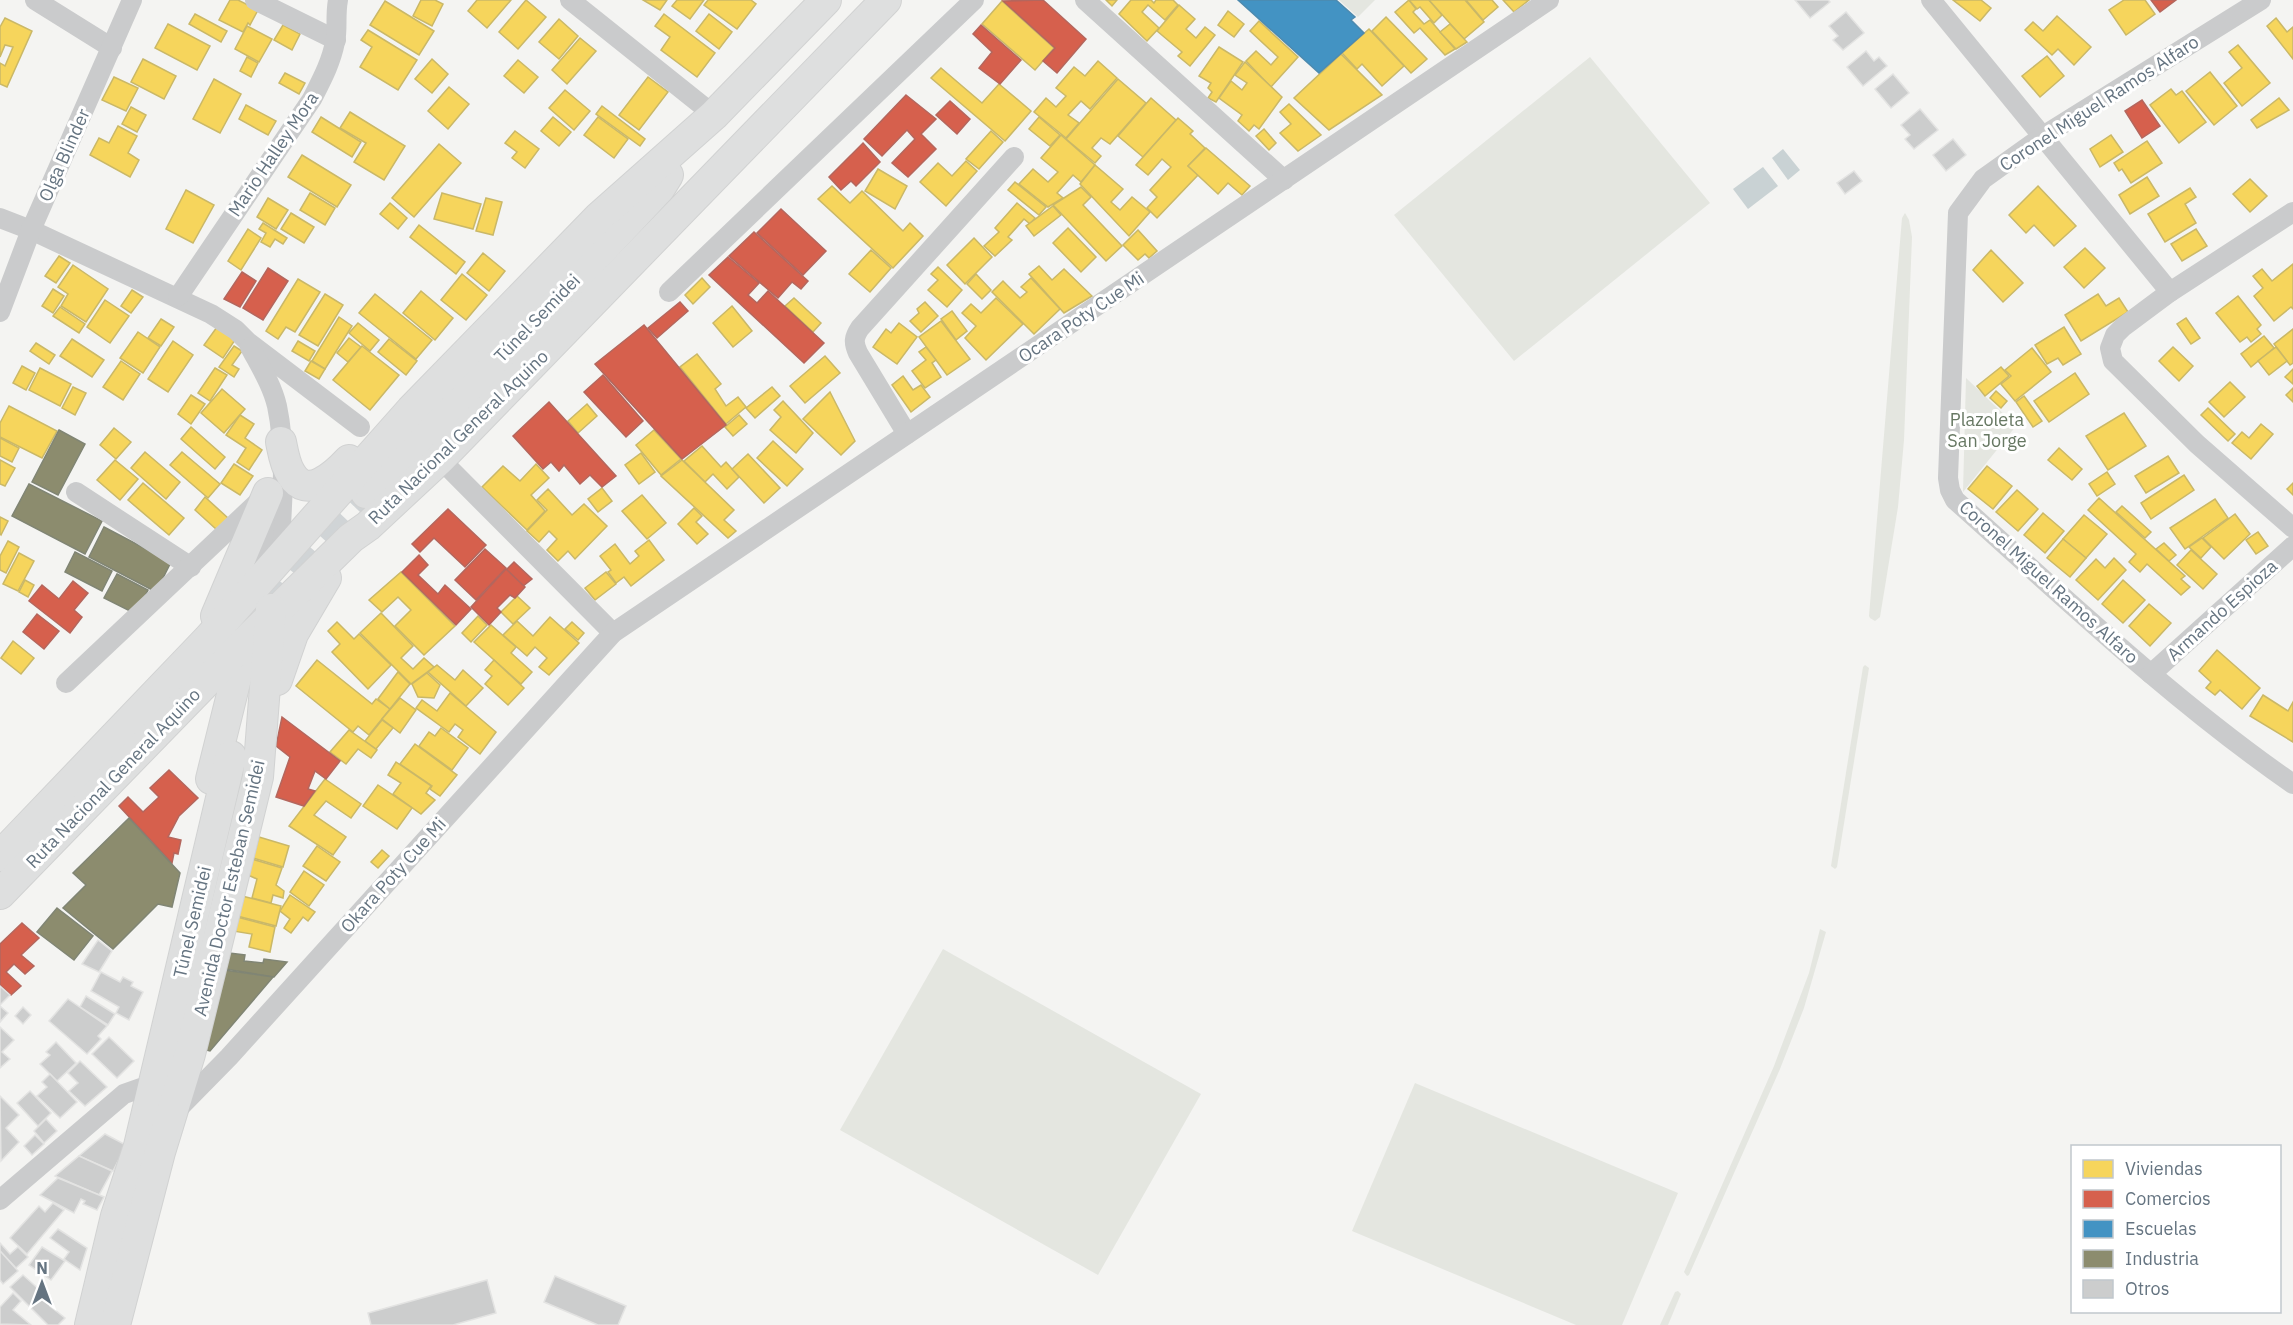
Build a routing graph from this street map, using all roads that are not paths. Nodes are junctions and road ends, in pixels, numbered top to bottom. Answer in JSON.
{"nodes":[{"id":1,"x":35,"y":0,"type":"edge"},
{"id":2,"x":132,"y":0,"type":"edge"},
{"id":3,"x":255,"y":0,"type":"edge"},
{"id":4,"x":338,"y":0,"type":"edge"},
{"id":5,"x":570,"y":0,"type":"edge"},
{"id":6,"x":826,"y":0,"type":"edge"},
{"id":7,"x":886,"y":0,"type":"edge"},
{"id":8,"x":974,"y":0,"type":"edge"},
{"id":9,"x":1085,"y":0,"type":"edge"},
{"id":10,"x":1549,"y":0,"type":"edge"},
{"id":11,"x":1931,"y":0,"type":"edge"},
{"id":12,"x":2260,"y":0,"type":"edge"},
{"id":13,"x":336,"y":40,"type":"junction"},
{"id":14,"x":112,"y":48,"type":"junction"},
{"id":15,"x":705,"y":123,"type":"junction"},
{"id":16,"x":2043,"y":136,"type":"junction"},
{"id":17,"x":1014,"y":157,"type":"dead end"},
{"id":18,"x":1284,"y":180,"type":"junction"},
{"id":19,"x":2293,"y":212,"type":"edge"},
{"id":20,"x":0,"y":218,"type":"edge"},
{"id":21,"x":31,"y":230,"type":"junction"},
{"id":22,"x":2170,"y":291,"type":"junction"},
{"id":23,"x":669,"y":292,"type":"dead end"},
{"id":24,"x":178,"y":297,"type":"junction"},
{"id":25,"x":0,"y":312,"type":"edge"},
{"id":26,"x":248,"y":342,"type":"junction"},
{"id":27,"x":411,"y":410,"type":"junction"},
{"id":28,"x":360,"y":427,"type":"dead end"},
{"id":29,"x":907,"y":434,"type":"junction"},
{"id":30,"x":280,"y":442,"type":"junction"},
{"id":31,"x":440,"y":459,"type":"junction"},
{"id":32,"x":76,"y":492,"type":"dead end"},
{"id":33,"x":268,"y":493,"type":"junction"},
{"id":34,"x":366,"y":493,"type":"tunnel mouth"},
{"id":35,"x":2293,"y":528,"type":"edge"},
{"id":36,"x":351,"y":538,"type":"junction"},
{"id":37,"x":2293,"y":546,"type":"edge"},
{"id":38,"x":279,"y":557,"type":"junction"},
{"id":39,"x":191,"y":567,"type":"junction"},
{"id":40,"x":258,"y":582,"type":"junction"},
{"id":41,"x":270,"y":618,"type":"junction"},
{"id":42,"x":612,"y":633,"type":"junction"},
{"id":43,"x":208,"y":639,"type":"junction"},
{"id":44,"x":246,"y":641,"type":"junction"},
{"id":45,"x":2151,"y":674,"type":"junction"},
{"id":46,"x":66,"y":683,"type":"dead end"},
{"id":47,"x":159,"y":730,"type":"junction"},
{"id":48,"x":225,"y":749,"type":"junction"},
{"id":49,"x":258,"y":777,"type":"junction"},
{"id":50,"x":2293,"y":784,"type":"edge"},
{"id":51,"x":0,"y":856,"type":"edge"},
{"id":52,"x":0,"y":894,"type":"edge"},
{"id":53,"x":153,"y":1088,"type":"junction"},
{"id":54,"x":171,"y":1116,"type":"junction"},
{"id":55,"x":0,"y":1200,"type":"edge"},
{"id":56,"x":90,"y":1325,"type":"edge"},
{"id":57,"x":116,"y":1325,"type":"edge"}],
"edges":[{"from":1,"to":14,"type":"street"},
{"from":2,"to":14,"type":"street","name":"Olga Blinder"},
{"from":3,"to":13,"type":"street"},
{"from":4,"to":13,"type":"street","name":"Mario Halley Mora"},
{"from":5,"to":15,"type":"street"},
{"from":6,"to":15,"type":"highway","name":"Ruta Nacional General Aquino"},
{"from":7,"to":31,"type":"highway","name":"Ruta Nacional General Aquino"},
{"from":8,"to":23,"type":"street"},
{"from":9,"to":18,"type":"street"},
{"from":10,"to":18,"type":"street","name":"Ocara Poty Cue Mi"},
{"from":11,"to":16,"type":"street"},
{"from":12,"to":16,"type":"street","name":"Coronel Miguel Ramos Alfaro"},
{"from":13,"to":24,"type":"street","name":"Mario Halley Mora"},
{"from":14,"to":21,"type":"street","name":"Olga Blinder"},
{"from":15,"to":27,"type":"highway","name":"Ruta Nacional General Aquino"},
{"from":15,"to":34,"type":"highway","name":"Túnel Semidei"},
{"from":16,"to":22,"type":"street"},
{"from":16,"to":45,"type":"street","name":"Coronel Miguel Ramos Alfaro"},
{"from":17,"to":29,"type":"street"},
{"from":18,"to":29,"type":"street","name":"Ocara Poty Cue Mi"},
{"from":19,"to":22,"type":"street"},
{"from":20,"to":21,"type":"street"},
{"from":21,"to":24,"type":"street"},
{"from":21,"to":25,"type":"street","name":"Olga Blinder"},
{"from":22,"to":35,"type":"street"},
{"from":24,"to":26,"type":"street"},
{"from":26,"to":28,"type":"street"},
{"from":26,"to":30,"type":"street","name":"Avenida Doctor Esteban Semidei"},
{"from":27,"to":30,"type":"highway"},
{"from":27,"to":38,"type":"highway","name":"Ruta Nacional General Aquino"},
{"from":29,"to":42,"type":"street","name":"Ocara Poty Cue Mi"},
{"from":30,"to":33,"type":"street","name":"Avenida Doctor Esteban Semidei"},
{"from":30,"to":38,"type":"street","name":"Avenida Doctor Esteban Semidei"},
{"from":31,"to":36,"type":"highway","name":"Ruta Nacional General Aquino"},
{"from":31,"to":42,"type":"street"},
{"from":32,"to":39,"type":"street"},
{"from":33,"to":39,"type":"street"},
{"from":33,"to":40,"type":"street","name":"Avenida Doctor Esteban Semidei"},
{"from":33,"to":43,"type":"highway"},
{"from":36,"to":41,"type":"highway","name":"Ruta Nacional General Aquino"},
{"from":36,"to":49,"type":"highway"},
{"from":37,"to":45,"type":"street","name":"Armando Espioza"},
{"from":38,"to":40,"type":"highway","name":"Ruta Nacional General Aquino"},
{"from":38,"to":41,"type":"highway","name":"Avenida Doctor Esteban Semidei"},
{"from":39,"to":46,"type":"street"},
{"from":40,"to":43,"type":"highway","name":"Ruta Nacional General Aquino"},
{"from":40,"to":44,"type":"highway","name":"Avenida Doctor Esteban Semidei"},
{"from":41,"to":44,"type":"highway","name":"Ruta Nacional General Aquino"},
{"from":41,"to":49,"type":"highway","name":"Avenida Doctor Esteban Semidei"},
{"from":42,"to":54,"type":"street","name":"Okara Poty Cue Mi"},
{"from":43,"to":51,"type":"highway","name":"Ruta Nacional General Aquino"},
{"from":44,"to":47,"type":"highway","name":"Ruta Nacional General Aquino"},
{"from":44,"to":48,"type":"highway","name":"Avenida Doctor Esteban Semidei"},
{"from":45,"to":50,"type":"street","name":"Coronel Miguel Ramos Alfaro"},
{"from":47,"to":48,"type":"highway"},
{"from":47,"to":52,"type":"highway","name":"Ruta Nacional General Aquino"},
{"from":48,"to":53,"type":"highway","name":"Avenida Doctor Esteban Semidei"},
{"from":49,"to":54,"type":"highway","name":"Avenida Doctor Esteban Semidei"},
{"from":53,"to":55,"type":"street"},
{"from":53,"to":56,"type":"highway"},
{"from":54,"to":57,"type":"highway","name":"Avenida Doctor Esteban Semidei"}]}
